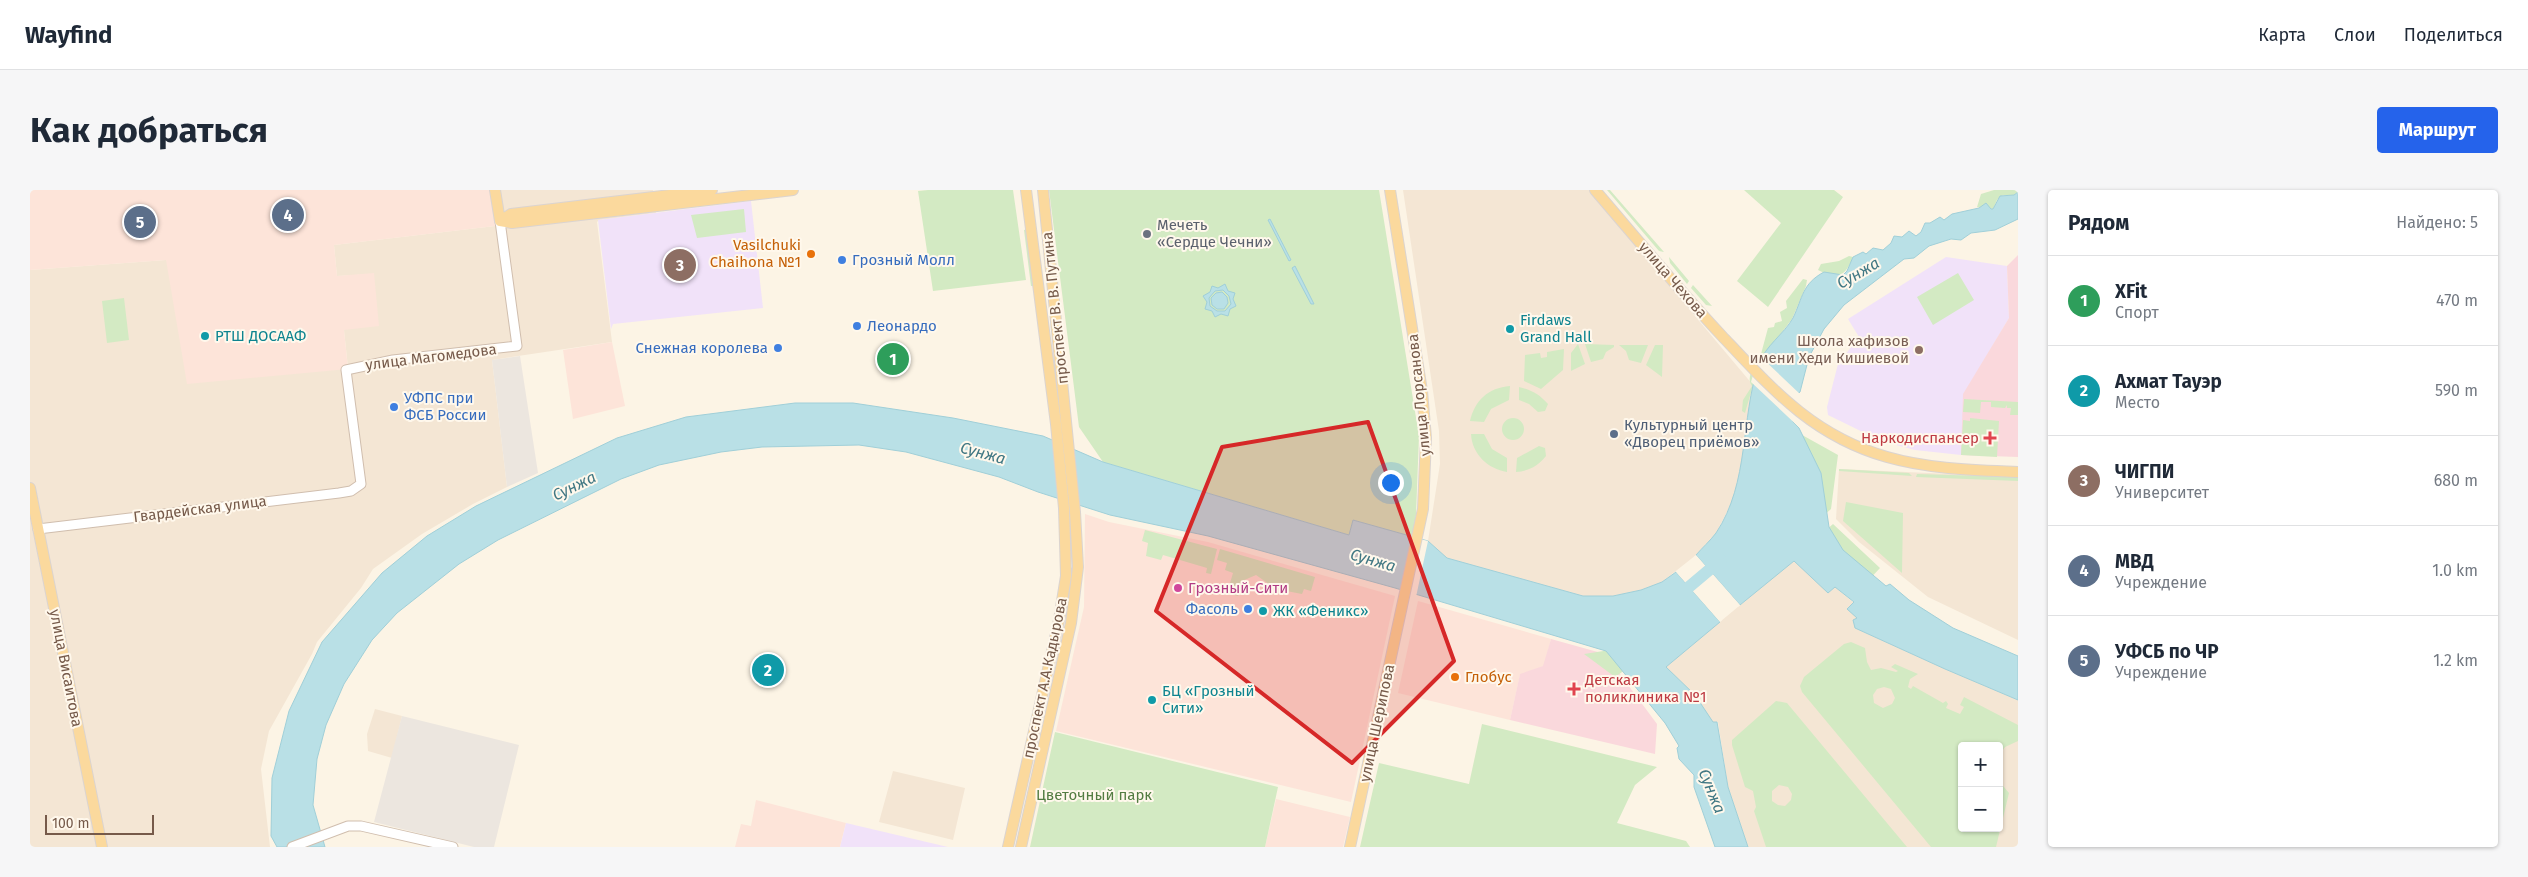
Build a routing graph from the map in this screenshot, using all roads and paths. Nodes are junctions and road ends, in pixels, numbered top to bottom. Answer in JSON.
{"nodes":[{"id":1,"x":495,"y":190,"type":"edge"},
{"id":2,"x":712,"y":190,"type":"edge"},
{"id":3,"x":793,"y":190,"type":"edge"},
{"id":4,"x":1026,"y":190,"type":"edge"},
{"id":5,"x":1043,"y":190,"type":"edge"},
{"id":6,"x":1390,"y":190,"type":"edge"},
{"id":7,"x":1595,"y":190,"type":"edge"},
{"id":8,"x":500,"y":221,"type":"junction"},
{"id":9,"x":2018,"y":472,"type":"edge"},
{"id":10,"x":361,"y":484,"type":"joint"},
{"id":11,"x":30,"y":488,"type":"edge"},
{"id":12,"x":1064,"y":508,"type":"joint"},
{"id":13,"x":1075,"y":512,"type":"joint"},
{"id":14,"x":38,"y":529,"type":"junction"},
{"id":15,"x":1404,"y":600,"type":"joint"},
{"id":16,"x":102,"y":847,"type":"edge"},
{"id":17,"x":292,"y":847,"type":"edge"},
{"id":18,"x":454,"y":847,"type":"edge"},
{"id":19,"x":1008,"y":847,"type":"edge"},
{"id":20,"x":1020,"y":847,"type":"edge"},
{"id":21,"x":1350,"y":847,"type":"edge"}],
"edges":[{"from":1,"to":8,"type":"main road"},
{"from":2,"to":8,"type":"main road"},
{"from":3,"to":8,"type":"main road"},
{"from":4,"to":12,"type":"main road","name":"проспект В. В. Путина"},
{"from":5,"to":13,"type":"main road","name":"проспект В. В. Путина"},
{"from":6,"to":15,"type":"main road","name":"улица Лорсанова"},
{"from":7,"to":9,"type":"main road","name":"улица Чехова"},
{"from":8,"to":10,"type":"street","name":"улица Магомедова"},
{"from":10,"to":14,"type":"street","name":"Гвардейская улица"},
{"from":11,"to":14,"type":"main road","name":"улица Висаитова"},
{"from":12,"to":19,"type":"main road","name":"проспект А.А.Кадырова"},
{"from":13,"to":20,"type":"main road","name":"проспект А.А.Кадырова"},
{"from":14,"to":16,"type":"main road","name":"улица Висаитова"},
{"from":15,"to":21,"type":"main road","name":"улица Шерипова"},
{"from":17,"to":18,"type":"street"}]}
